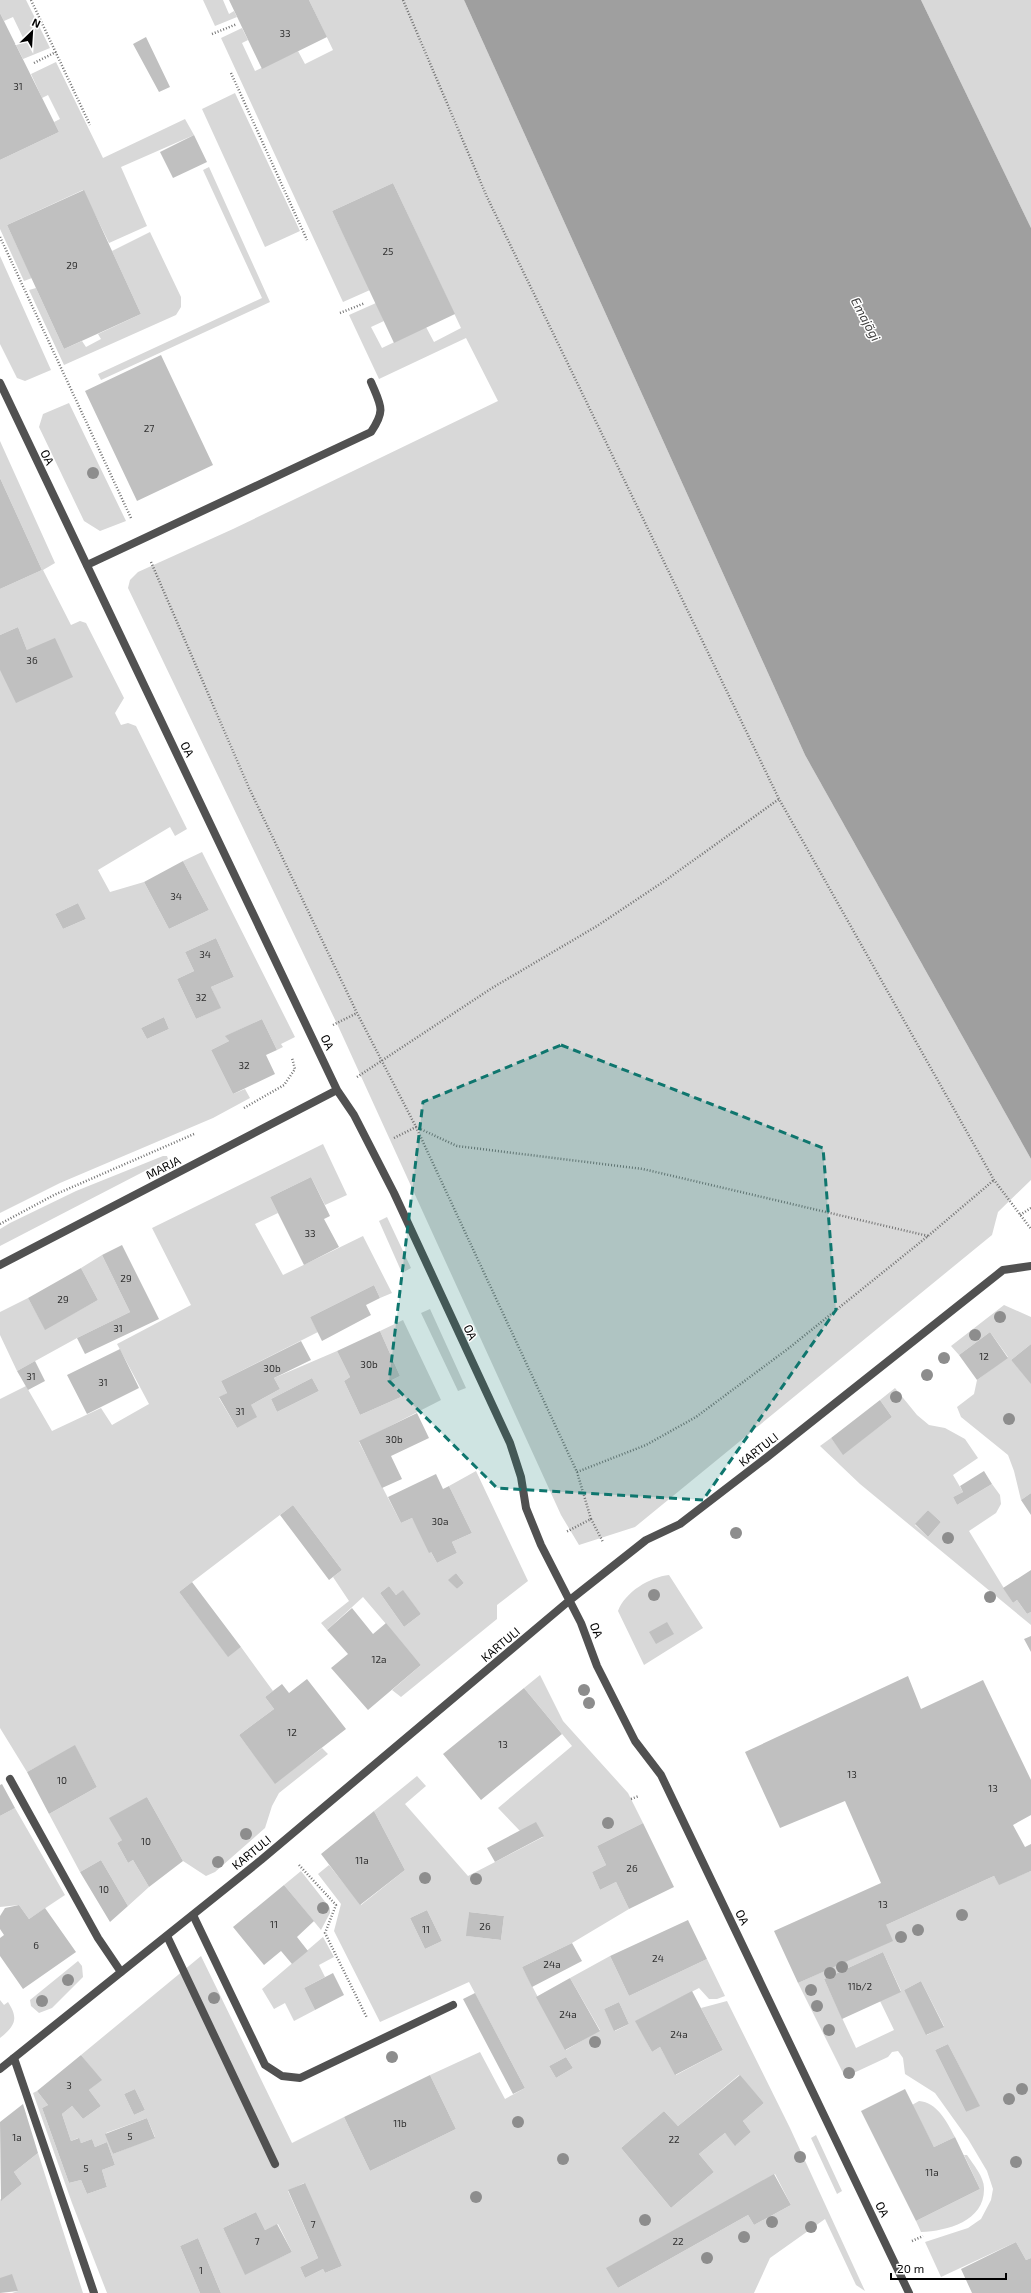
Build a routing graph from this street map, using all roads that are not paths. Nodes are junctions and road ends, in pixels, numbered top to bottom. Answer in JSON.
{"nodes":[{"id":1,"x":371,"y":382,"type":"dead end"},
{"id":2,"x":0,"y":383,"type":"edge"},
{"id":3,"x":87,"y":565,"type":"junction"},
{"id":4,"x":337,"y":1090,"type":"junction"},
{"id":5,"x":0,"y":1265,"type":"edge"},
{"id":6,"x":1031,"y":1266,"type":"edge"},
{"id":7,"x":570,"y":1600,"type":"junction"},
{"id":8,"x":10,"y":1779,"type":"dead end"},
{"id":9,"x":193,"y":1915,"type":"junction"},
{"id":10,"x":167,"y":1936,"type":"junction"},
{"id":11,"x":121,"y":1972,"type":"junction"},
{"id":12,"x":453,"y":2006,"type":"dead end"},
{"id":13,"x":14,"y":2058,"type":"junction"},
{"id":14,"x":0,"y":2069,"type":"edge"},
{"id":15,"x":275,"y":2164,"type":"dead end"},
{"id":16,"x":94,"y":2293,"type":"edge"},
{"id":17,"x":910,"y":2293,"type":"edge"}],
"edges":[{"from":1,"to":3,"type":"street"},
{"from":2,"to":3,"type":"street","name":"OA"},
{"from":3,"to":4,"type":"street","name":"OA"},
{"from":4,"to":5,"type":"street","name":"MARJA"},
{"from":4,"to":7,"type":"street","name":"OA"},
{"from":6,"to":7,"type":"street","name":"KARTULI"},
{"from":7,"to":9,"type":"street","name":"KARTULI"},
{"from":7,"to":17,"type":"street","name":"OA"},
{"from":8,"to":11,"type":"street"},
{"from":9,"to":10,"type":"street","name":"KARTULI"},
{"from":9,"to":12,"type":"street"},
{"from":10,"to":11,"type":"street","name":"KARTULI"},
{"from":10,"to":15,"type":"street"},
{"from":11,"to":13,"type":"street","name":"KARTULI"},
{"from":13,"to":14,"type":"street","name":"KARTULI"},
{"from":13,"to":16,"type":"street"}]}
